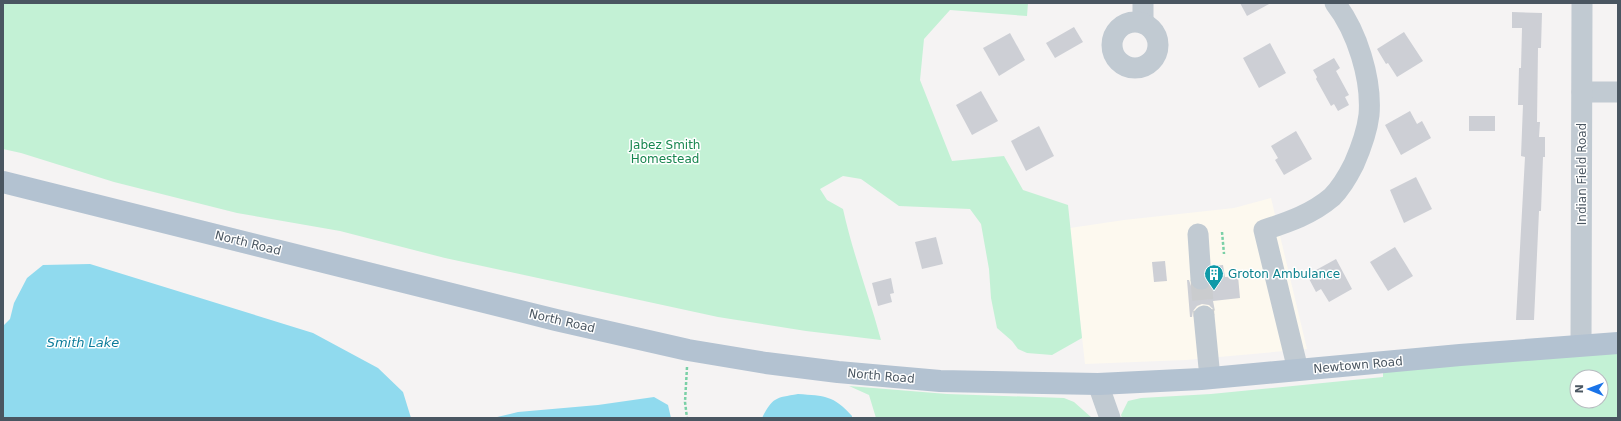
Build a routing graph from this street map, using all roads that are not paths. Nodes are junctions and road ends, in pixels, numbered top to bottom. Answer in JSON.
{"nodes":[{"id":1,"x":1335,"y":3,"type":"edge"},
{"id":2,"x":1582,"y":3,"type":"edge"},
{"id":3,"x":1582,"y":92,"type":"junction"},
{"id":4,"x":1618,"y":92,"type":"edge"},
{"id":5,"x":3,"y":182,"type":"edge"},
{"id":6,"x":1194,"y":235,"type":"dead end"},
{"id":7,"x":1197,"y":279,"type":"tunnel mouth"},
{"id":8,"x":1200,"y":316,"type":"tunnel mouth"},
{"id":9,"x":1618,"y":343,"type":"edge"},
{"id":10,"x":1581,"y":345,"type":"junction"},
{"id":11,"x":1298,"y":370,"type":"junction"},
{"id":12,"x":1205,"y":379,"type":"junction"},
{"id":13,"x":1098,"y":384,"type":"junction"},
{"id":14,"x":1110,"y":418,"type":"edge"}],
"edges":[{"from":1,"to":11,"type":"street"},
{"from":2,"to":3,"type":"street","name":"Indian Field Road"},
{"from":3,"to":4,"type":"street"},
{"from":3,"to":10,"type":"street","name":"Indian Field Road"},
{"from":5,"to":13,"type":"main road","name":"North Road"},
{"from":6,"to":7,"type":"street"},
{"from":8,"to":12,"type":"street"},
{"from":9,"to":10,"type":"main road","name":"Newtown Road"},
{"from":10,"to":11,"type":"main road","name":"Newtown Road"},
{"from":11,"to":12,"type":"main road","name":"Newtown Road"},
{"from":12,"to":13,"type":"main road","name":"Newtown Road"},
{"from":13,"to":14,"type":"street"}]}
